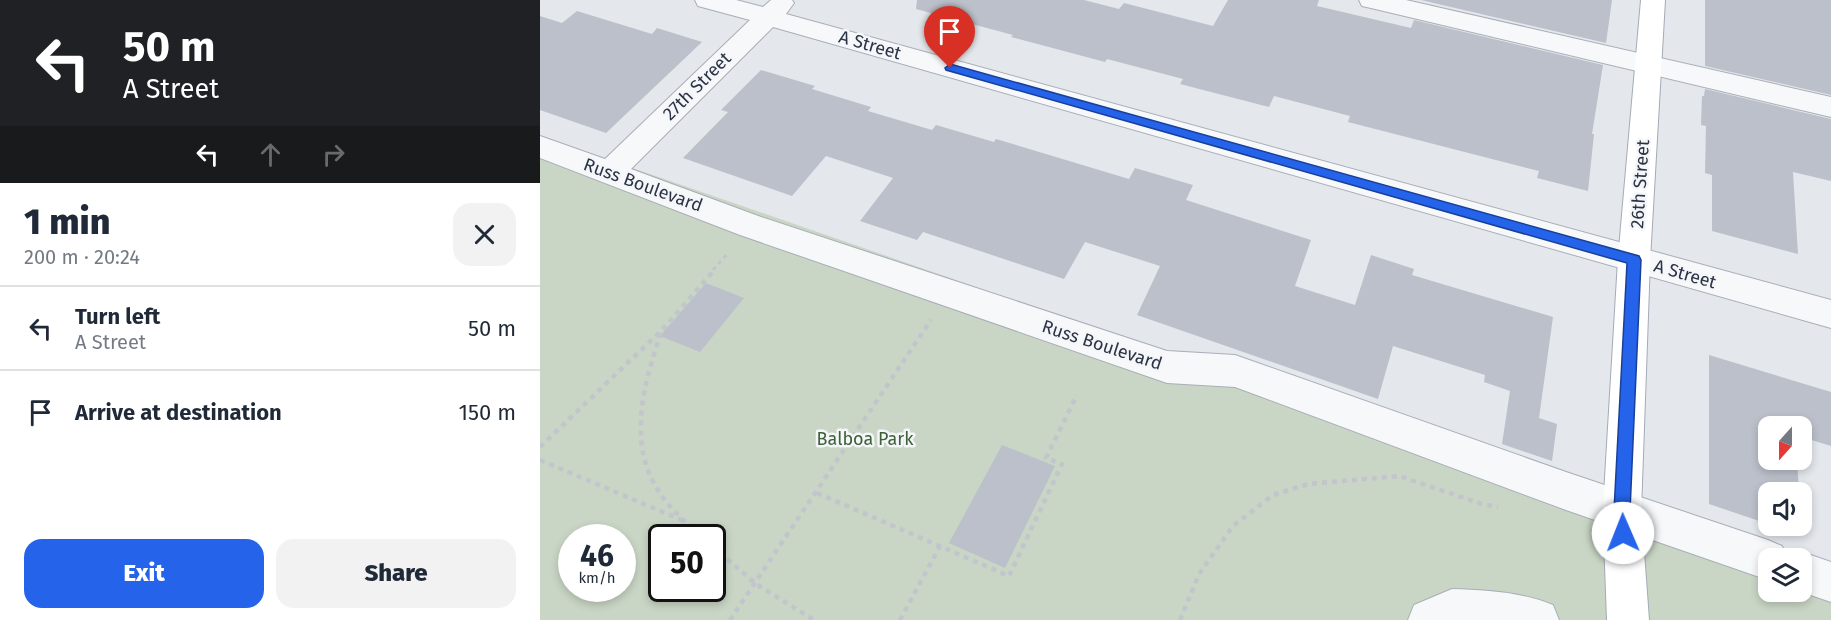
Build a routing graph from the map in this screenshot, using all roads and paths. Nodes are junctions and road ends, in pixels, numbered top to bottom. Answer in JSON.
{"nodes":[{"id":1,"x":707,"y":0,"type":"edge"},
{"id":2,"x":1371,"y":0,"type":"edge"},
{"id":3,"x":1653,"y":0,"type":"edge"},
{"id":4,"x":776,"y":8,"type":"edge"},
{"id":5,"x":1648,"y":64,"type":"junction"},
{"id":6,"x":1831,"y":107,"type":"edge"},
{"id":7,"x":540,"y":147,"type":"edge"},
{"id":8,"x":609,"y":172,"type":"junction"},
{"id":9,"x":751,"y":226,"type":"junction"},
{"id":10,"x":1634,"y":260,"type":"junction"},
{"id":11,"x":948,"y":294,"type":"junction"},
{"id":12,"x":1831,"y":314,"type":"edge"},
{"id":13,"x":662,"y":330,"type":"junction"},
{"id":14,"x":1077,"y":394,"type":"dead end"},
{"id":15,"x":540,"y":447,"type":"edge"},
{"id":16,"x":540,"y":460,"type":"edge"},
{"id":17,"x":817,"y":493,"type":"junction"},
{"id":18,"x":1504,"y":508,"type":"dead end"},
{"id":19,"x":1622,"y":511,"type":"junction"},
{"id":20,"x":685,"y":521,"type":"junction"},
{"id":21,"x":688,"y":524,"type":"edge"},
{"id":22,"x":940,"y":546,"type":"junction"},
{"id":23,"x":1758,"y":557,"type":"edge"},
{"id":24,"x":726,"y":558,"type":"edge"},
{"id":25,"x":1812,"y":575,"type":"edge"},
{"id":26,"x":1831,"y":582,"type":"edge"},
{"id":27,"x":756,"y":584,"type":"junction"},
{"id":28,"x":730,"y":620,"type":"edge"},
{"id":29,"x":814,"y":620,"type":"edge"},
{"id":30,"x":900,"y":620,"type":"edge"},
{"id":31,"x":1180,"y":620,"type":"edge"},
{"id":32,"x":1429,"y":620,"type":"edge"},
{"id":33,"x":1538,"y":620,"type":"edge"},
{"id":34,"x":1628,"y":620,"type":"edge"}],
"edges":[{"from":1,"to":4,"type":"street","name":"A Street"},
{"from":2,"to":5,"type":"street"},
{"from":3,"to":5,"type":"main road","name":"26th Street"},
{"from":4,"to":8,"type":"street","name":"27th Street"},
{"from":4,"to":10,"type":"street","name":"A Street"},
{"from":5,"to":6,"type":"street"},
{"from":5,"to":10,"type":"main road","name":"26th Street"},
{"from":7,"to":8,"type":"street","name":"Russ Boulevard"},
{"from":8,"to":9,"type":"street","name":"Russ Boulevard"},
{"from":9,"to":11,"type":"street","name":"Russ Boulevard"},
{"from":9,"to":13,"type":"path"},
{"from":10,"to":12,"type":"street","name":"A Street"},
{"from":10,"to":19,"type":"main road","name":"26th Street"},
{"from":11,"to":17,"type":"path"},
{"from":11,"to":19,"type":"street","name":"Russ Boulevard"},
{"from":13,"to":15,"type":"path"},
{"from":13,"to":20,"type":"path"},
{"from":14,"to":22,"type":"path"},
{"from":16,"to":20,"type":"path"},
{"from":17,"to":22,"type":"path"},
{"from":17,"to":27,"type":"path"},
{"from":18,"to":31,"type":"path"},
{"from":19,"to":23,"type":"street","name":"Russ Boulevard"},
{"from":19,"to":34,"type":"main road","name":"26th Street"},
{"from":20,"to":21,"type":"path"},
{"from":22,"to":30,"type":"path"},
{"from":24,"to":27,"type":"path"},
{"from":25,"to":26,"type":"street"},
{"from":27,"to":28,"type":"path"},
{"from":27,"to":29,"type":"path"},
{"from":32,"to":33,"type":"street"}]}
